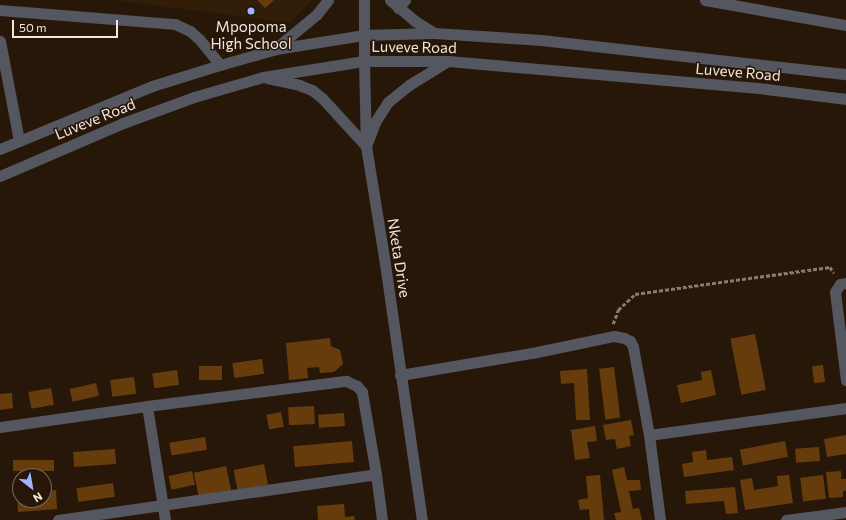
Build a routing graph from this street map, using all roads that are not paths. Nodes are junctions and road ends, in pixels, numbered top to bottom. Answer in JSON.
{"nodes":[{"id":1,"x":328,"y":0,"type":"edge"},
{"id":2,"x":364,"y":0,"type":"edge"},
{"id":3,"x":705,"y":0,"type":"edge"},
{"id":4,"x":398,"y":2,"type":"edge"},
{"id":5,"x":0,"y":10,"type":"edge"},
{"id":6,"x":846,"y":25,"type":"edge"},
{"id":7,"x":434,"y":33,"type":"junction"},
{"id":8,"x":363,"y":35,"type":"junction"},
{"id":9,"x":0,"y":42,"type":"edge"},
{"id":10,"x":276,"y":49,"type":"junction"},
{"id":11,"x":364,"y":61,"type":"junction"},
{"id":12,"x":448,"y":61,"type":"junction"},
{"id":13,"x":220,"y":65,"type":"junction"},
{"id":14,"x":846,"y":74,"type":"edge"},
{"id":15,"x":263,"y":77,"type":"junction"},
{"id":16,"x":846,"y":99,"type":"edge"},
{"id":17,"x":19,"y":141,"type":"junction"},
{"id":18,"x":366,"y":146,"type":"junction"},
{"id":19,"x":0,"y":149,"type":"edge"},
{"id":20,"x":0,"y":176,"type":"edge"},
{"id":21,"x":843,"y":284,"type":"edge"},
{"id":22,"x":400,"y":375,"type":"junction"},
{"id":23,"x":846,"y":380,"type":"edge"},
{"id":24,"x":147,"y":406,"type":"junction"},
{"id":25,"x":846,"y":408,"type":"edge"},
{"id":26,"x":0,"y":427,"type":"edge"},
{"id":27,"x":649,"y":435,"type":"junction"},
{"id":28,"x":376,"y":474,"type":"junction"},
{"id":29,"x":163,"y":506,"type":"junction"},
{"id":30,"x":846,"y":512,"type":"edge"},
{"id":31,"x":58,"y":520,"type":"edge"},
{"id":32,"x":165,"y":520,"type":"edge"},
{"id":33,"x":382,"y":520,"type":"edge"},
{"id":34,"x":422,"y":520,"type":"edge"},
{"id":35,"x":660,"y":520,"type":"edge"},
{"id":36,"x":786,"y":520,"type":"edge"}],
"edges":[{"from":1,"to":10,"type":"street"},
{"from":2,"to":8,"type":"street","name":"Nketa Drive"},
{"from":3,"to":6,"type":"street"},
{"from":4,"to":7,"type":"street"},
{"from":5,"to":13,"type":"street"},
{"from":7,"to":8,"type":"street","name":"Luveve Road"},
{"from":7,"to":14,"type":"street","name":"Luveve Road"},
{"from":8,"to":10,"type":"street","name":"Luveve Road"},
{"from":8,"to":11,"type":"street","name":"Nketa Drive"},
{"from":9,"to":17,"type":"street"},
{"from":10,"to":13,"type":"street","name":"Luveve Road"},
{"from":11,"to":12,"type":"street","name":"Luveve Road"},
{"from":11,"to":15,"type":"street","name":"Luveve Road"},
{"from":11,"to":18,"type":"street","name":"Nketa Drive"},
{"from":12,"to":16,"type":"street","name":"Luveve Road"},
{"from":12,"to":18,"type":"street"},
{"from":13,"to":17,"type":"street","name":"Luveve Road"},
{"from":15,"to":18,"type":"street"},
{"from":15,"to":20,"type":"street","name":"Luveve Road"},
{"from":17,"to":19,"type":"street","name":"Luveve Road"},
{"from":18,"to":22,"type":"street","name":"Nketa Drive"},
{"from":21,"to":23,"type":"street"},
{"from":22,"to":27,"type":"street"},
{"from":22,"to":34,"type":"street","name":"Nketa Drive"},
{"from":24,"to":26,"type":"street"},
{"from":24,"to":28,"type":"street"},
{"from":24,"to":29,"type":"street"},
{"from":25,"to":27,"type":"street"},
{"from":27,"to":35,"type":"street"},
{"from":28,"to":29,"type":"street"},
{"from":28,"to":33,"type":"street"},
{"from":29,"to":31,"type":"street"},
{"from":29,"to":32,"type":"street"},
{"from":30,"to":36,"type":"street"}]}
